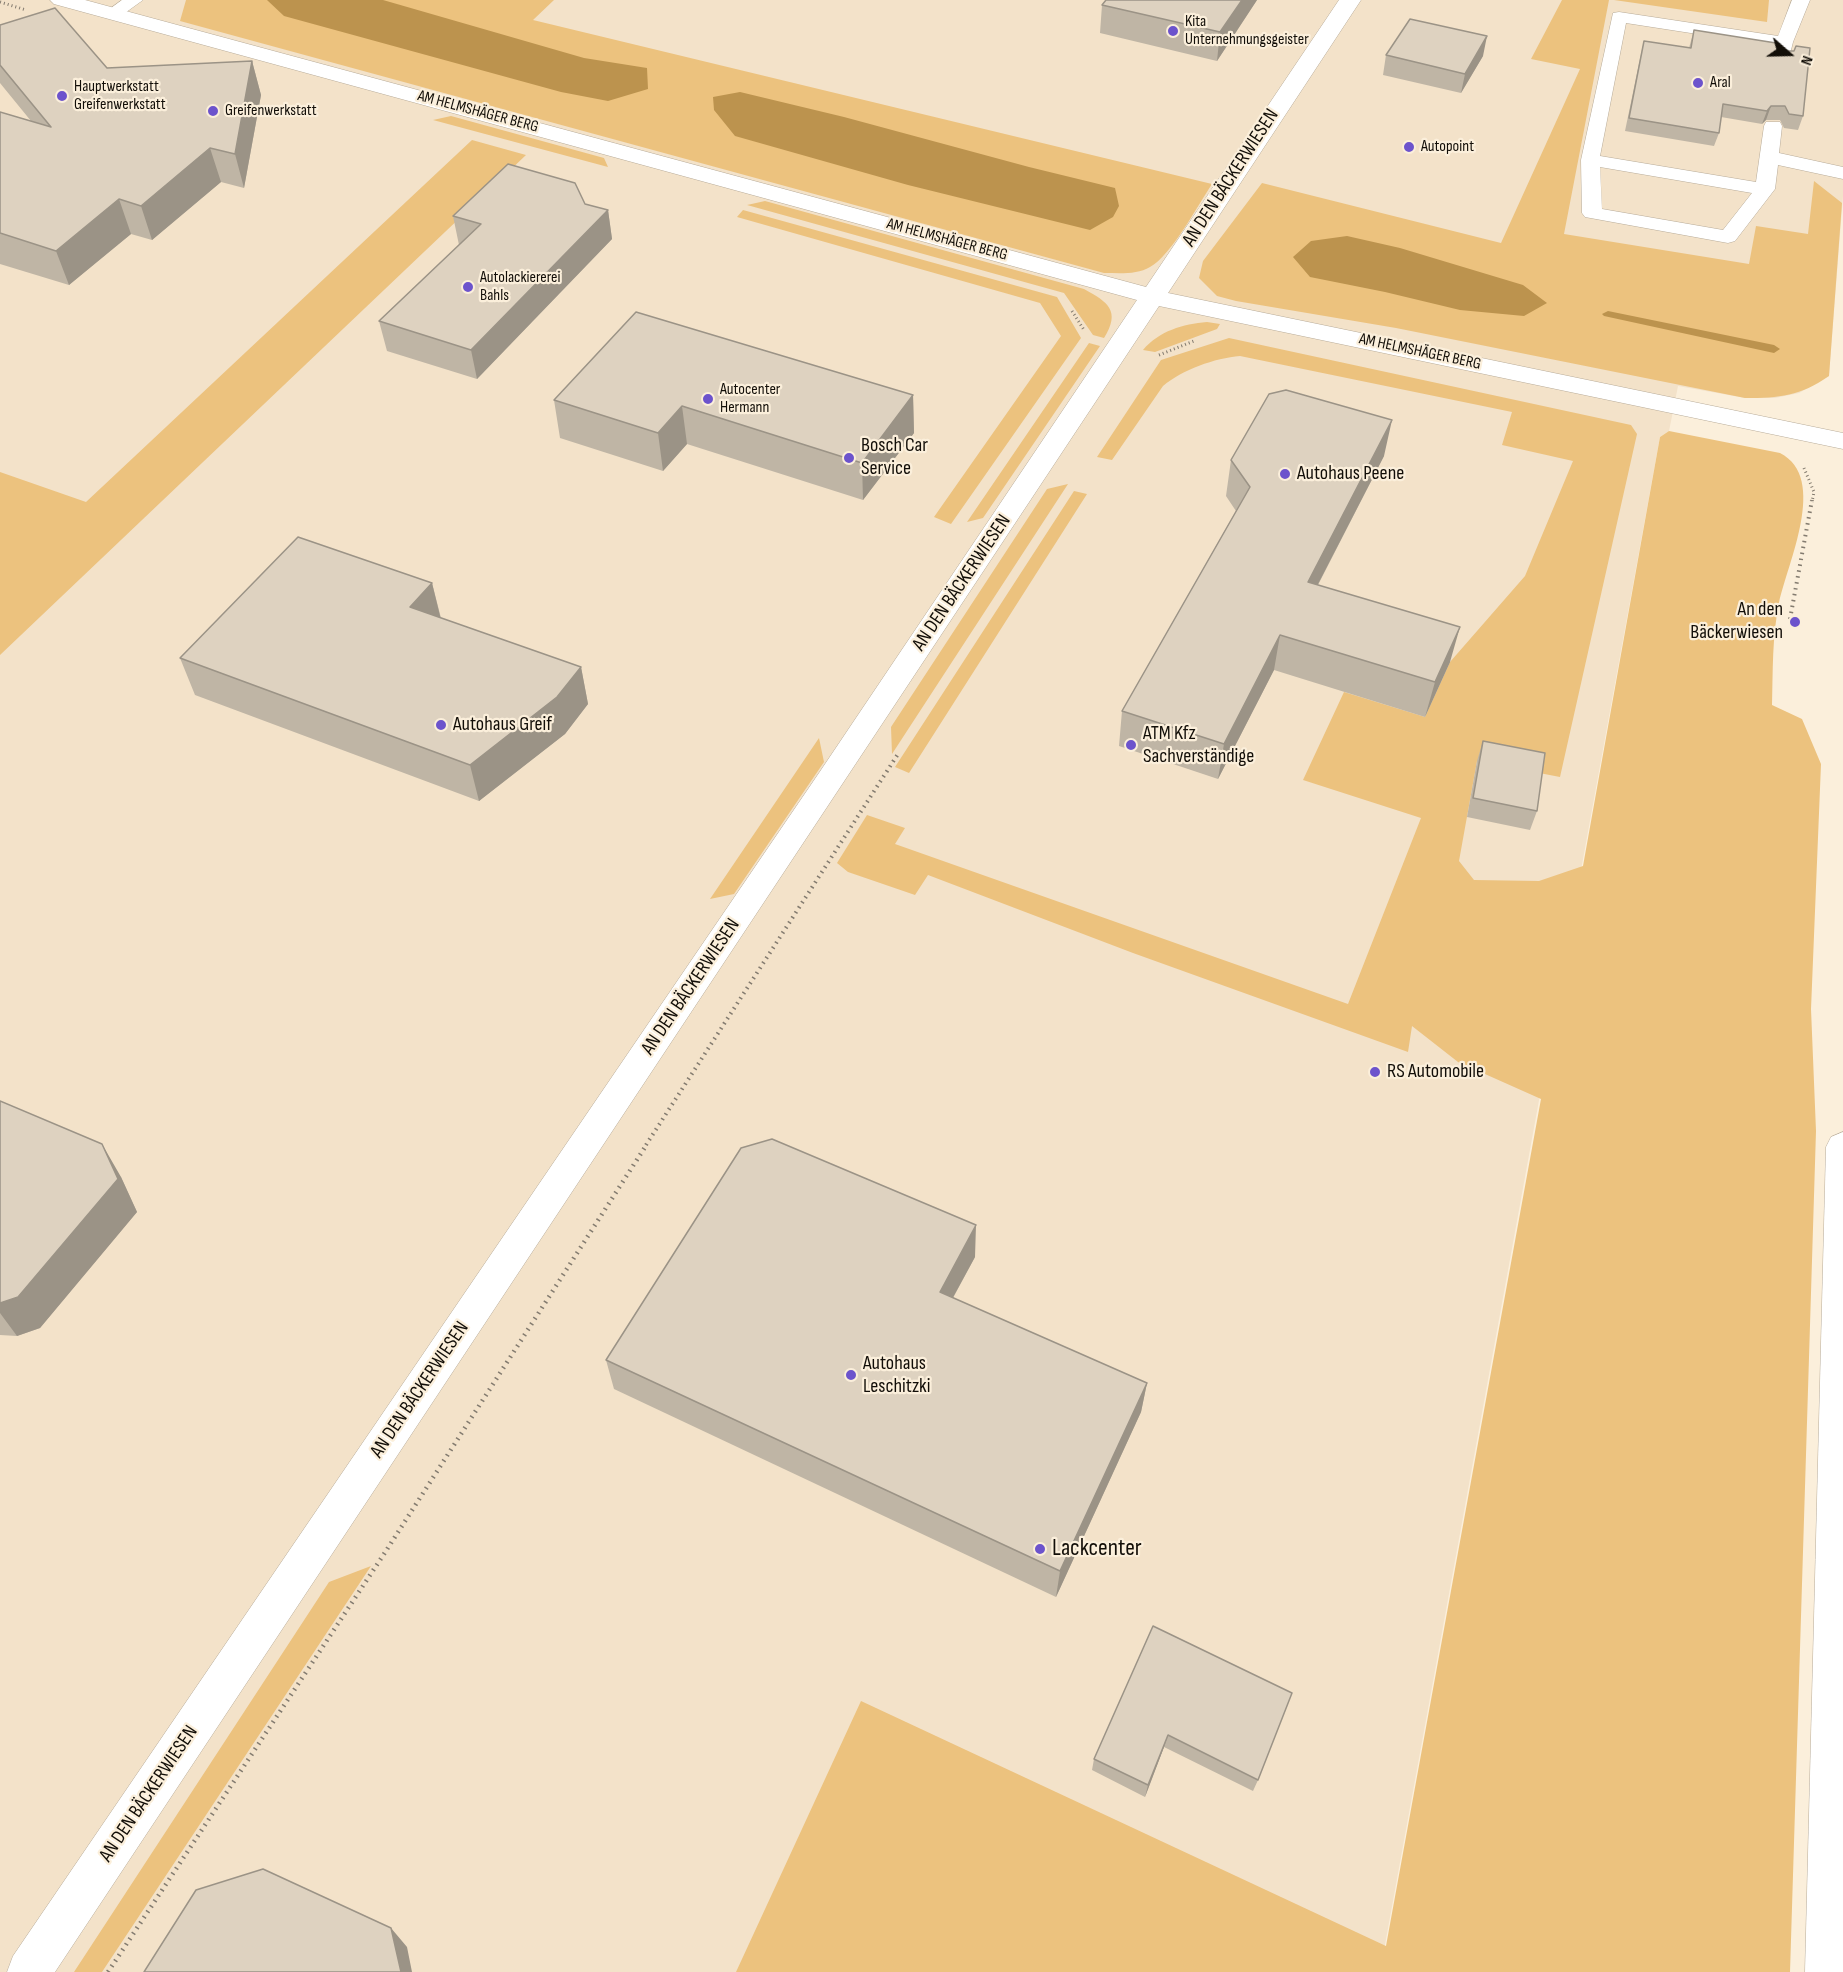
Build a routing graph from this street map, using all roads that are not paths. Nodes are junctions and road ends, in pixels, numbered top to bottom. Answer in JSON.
{"nodes":[{"id":1,"x":61,"y":0,"type":"edge"},
{"id":2,"x":134,"y":0,"type":"edge"},
{"id":3,"x":1350,"y":0,"type":"edge"},
{"id":4,"x":1800,"y":0,"type":"edge"},
{"id":5,"x":112,"y":14,"type":"junction"},
{"id":6,"x":1773,"y":126,"type":"dead end"},
{"id":7,"x":1768,"y":157,"type":"junction"},
{"id":8,"x":1590,"y":160,"type":"junction"},
{"id":9,"x":1843,"y":173,"type":"edge"},
{"id":10,"x":1765,"y":189,"type":"junction"},
{"id":11,"x":1153,"y":297,"type":"junction"},
{"id":12,"x":1843,"y":441,"type":"edge"},
{"id":13,"x":1843,"y":1147,"type":"edge"},
{"id":14,"x":29,"y":1972,"type":"edge"},
{"id":15,"x":1827,"y":1972,"type":"edge"}],
"edges":[{"from":1,"to":5,"type":"street","name":"AM HELMSHÄGER BERG"},
{"from":2,"to":5,"type":"lane"},
{"from":3,"to":11,"type":"street","name":"AN DEN BÄCKERWIESEN"},
{"from":4,"to":8,"type":"lane"},
{"from":5,"to":11,"type":"street","name":"AM HELMSHÄGER BERG"},
{"from":6,"to":7,"type":"lane"},
{"from":7,"to":9,"type":"lane"},
{"from":7,"to":10,"type":"lane"},
{"from":8,"to":10,"type":"lane"},
{"from":8,"to":10,"type":"lane"},
{"from":11,"to":12,"type":"street","name":"AM HELMSHÄGER BERG"},
{"from":11,"to":14,"type":"street","name":"AN DEN BÄCKERWIESEN"},
{"from":13,"to":15,"type":"street"}]}
